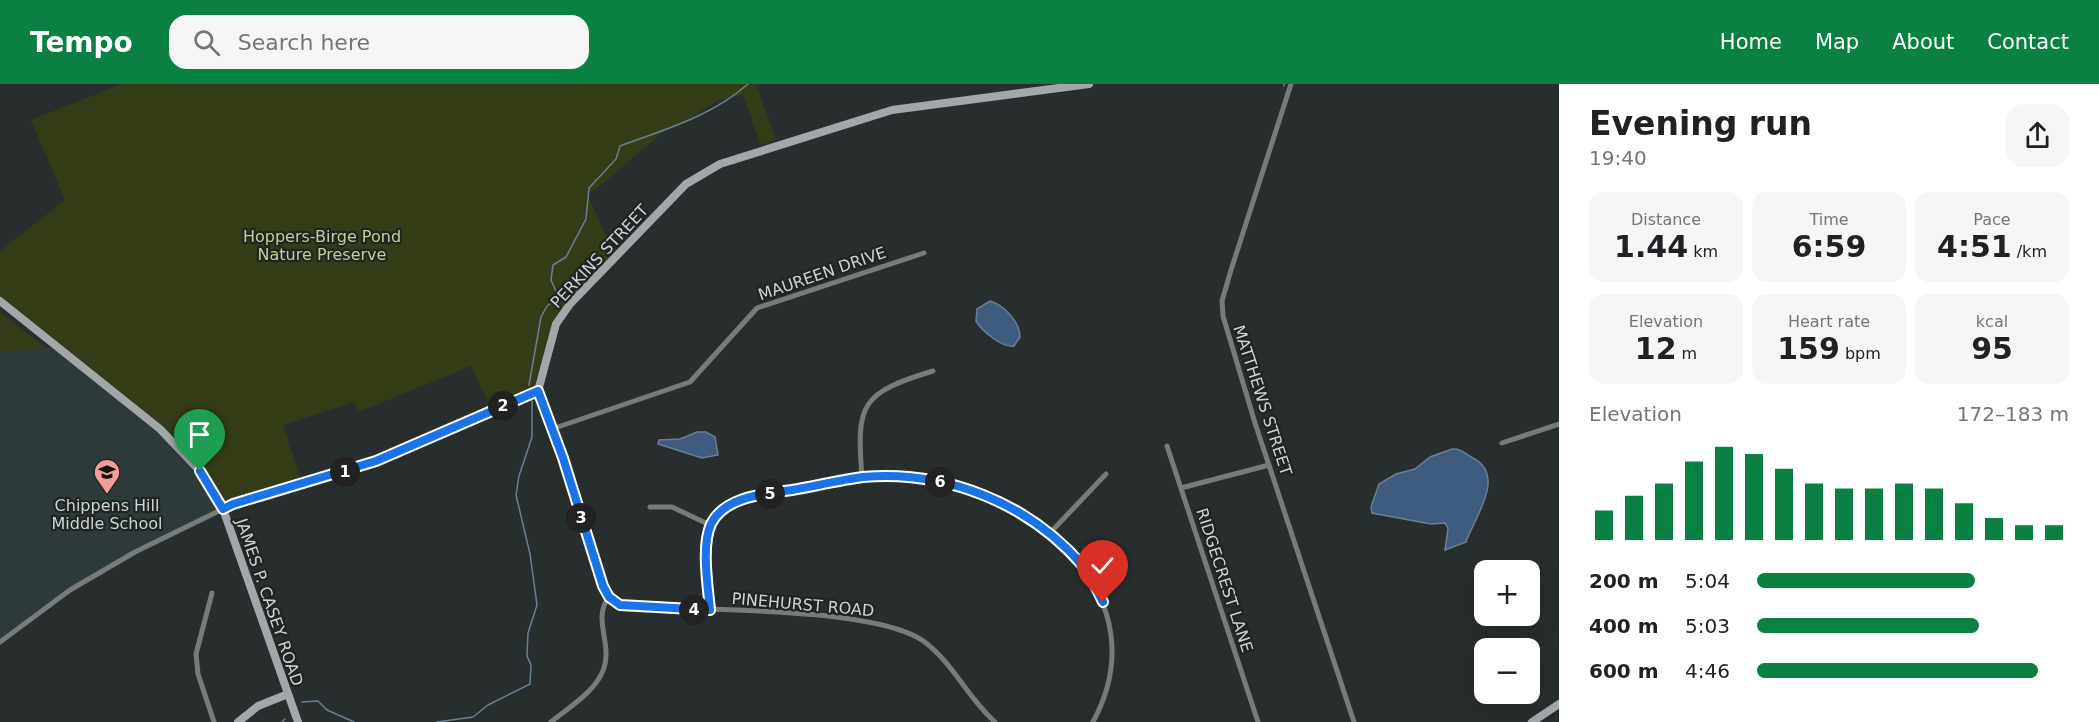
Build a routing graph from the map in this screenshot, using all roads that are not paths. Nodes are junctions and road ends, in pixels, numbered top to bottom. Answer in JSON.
{"nodes":[{"id":1,"x":1089,"y":84,"type":"edge"},
{"id":2,"x":1291,"y":84,"type":"edge"},
{"id":3,"x":924,"y":253,"type":"dead end"},
{"id":4,"x":0,"y":301,"type":"edge"},
{"id":5,"x":933,"y":371,"type":"dead end"},
{"id":6,"x":538,"y":391,"type":"junction"},
{"id":7,"x":1559,"y":424,"type":"edge"},
{"id":8,"x":552,"y":429,"type":"junction"},
{"id":9,"x":1502,"y":443,"type":"dead end"},
{"id":10,"x":1167,"y":446,"type":"dead end"},
{"id":11,"x":1269,"y":465,"type":"junction"},
{"id":12,"x":1106,"y":474,"type":"dead end"},
{"id":13,"x":862,"y":477,"type":"junction"},
{"id":14,"x":1181,"y":488,"type":"junction"},
{"id":15,"x":650,"y":507,"type":"dead end"},
{"id":16,"x":223,"y":509,"type":"junction"},
{"id":17,"x":710,"y":525,"type":"junction"},
{"id":18,"x":1049,"y":534,"type":"junction"},
{"id":19,"x":212,"y":593,"type":"dead end"},
{"id":20,"x":609,"y":597,"type":"junction"},
{"id":21,"x":710,"y":610,"type":"junction"},
{"id":22,"x":0,"y":642,"type":"edge"},
{"id":23,"x":288,"y":694,"type":"junction"},
{"id":24,"x":1559,"y":704,"type":"edge"},
{"id":25,"x":214,"y":722,"type":"edge"},
{"id":26,"x":238,"y":722,"type":"edge"},
{"id":27,"x":298,"y":722,"type":"edge"},
{"id":28,"x":551,"y":722,"type":"edge"},
{"id":29,"x":995,"y":722,"type":"edge"},
{"id":30,"x":1093,"y":722,"type":"edge"},
{"id":31,"x":1258,"y":722,"type":"edge"},
{"id":32,"x":1354,"y":722,"type":"edge"},
{"id":33,"x":1532,"y":722,"type":"edge"}],
"edges":[{"from":1,"to":6,"type":"street","name":"PERKINS STREET"},
{"from":2,"to":11,"type":"street","name":"MATTHEWS STREET"},
{"from":3,"to":8,"type":"street","name":"MAUREEN DRIVE"},
{"from":4,"to":16,"type":"street","name":"JAMES P. CASEY ROAD"},
{"from":5,"to":13,"type":"street"},
{"from":6,"to":8,"type":"street"},
{"from":6,"to":16,"type":"street"},
{"from":7,"to":9,"type":"street"},
{"from":8,"to":20,"type":"street"},
{"from":10,"to":14,"type":"street","name":"RIDGECREST LANE"},
{"from":11,"to":14,"type":"street"},
{"from":11,"to":32,"type":"street","name":"MATTHEWS STREET"},
{"from":12,"to":18,"type":"street"},
{"from":13,"to":17,"type":"street"},
{"from":13,"to":18,"type":"street"},
{"from":14,"to":31,"type":"street","name":"RIDGECREST LANE"},
{"from":15,"to":17,"type":"street"},
{"from":16,"to":22,"type":"street"},
{"from":16,"to":23,"type":"street","name":"JAMES P. CASEY ROAD"},
{"from":17,"to":21,"type":"street"},
{"from":18,"to":30,"type":"street"},
{"from":19,"to":25,"type":"street"},
{"from":20,"to":21,"type":"street","name":"PINEHURST ROAD"},
{"from":20,"to":28,"type":"street"},
{"from":21,"to":29,"type":"street","name":"PINEHURST ROAD"},
{"from":23,"to":26,"type":"street"},
{"from":23,"to":27,"type":"street","name":"JAMES P. CASEY ROAD"},
{"from":24,"to":33,"type":"street"}]}
